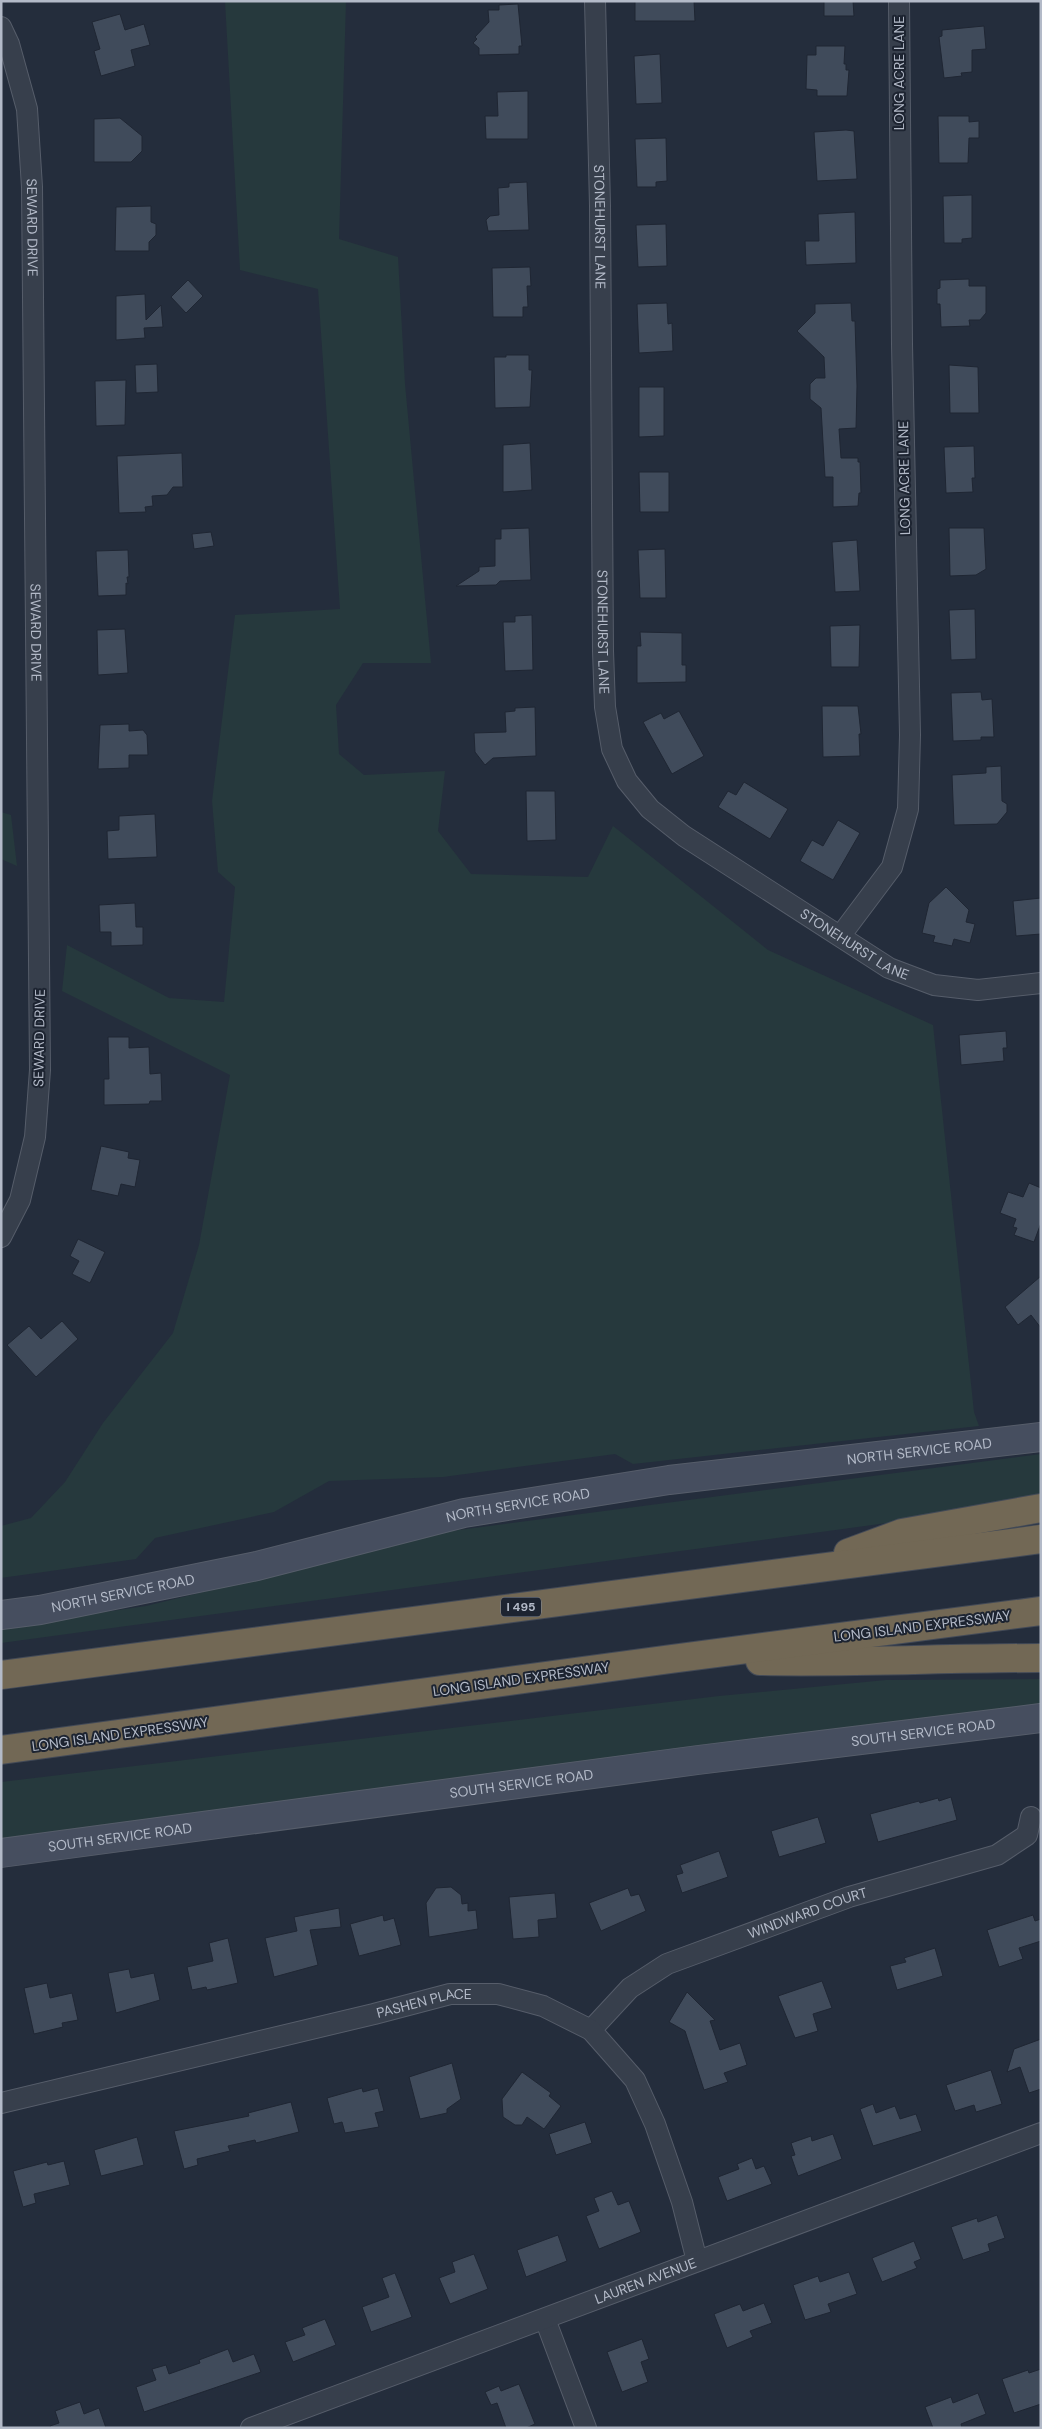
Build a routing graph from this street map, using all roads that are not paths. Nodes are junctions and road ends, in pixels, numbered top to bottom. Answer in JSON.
{"nodes":[{"id":1,"x":595,"y":1,"type":"edge"},
{"id":2,"x":899,"y":1,"type":"edge"},
{"id":3,"x":1,"y":27,"type":"edge"},
{"id":4,"x":841,"y":936,"type":"junction"},
{"id":5,"x":1041,"y":983,"type":"edge"},
{"id":6,"x":1,"y":1236,"type":"edge"},
{"id":7,"x":1041,"y":1437,"type":"edge"},
{"id":8,"x":1041,"y":1508,"type":"edge"},
{"id":9,"x":1041,"y":1539,"type":"edge"},
{"id":10,"x":808,"y":1569,"type":"junction"},
{"id":11,"x":1041,"y":1611,"type":"edge"},
{"id":12,"x":1,"y":1615,"type":"edge"},
{"id":13,"x":1041,"y":1658,"type":"edge"},
{"id":14,"x":670,"y":1659,"type":"junction"},
{"id":15,"x":1,"y":1675,"type":"edge"},
{"id":16,"x":1041,"y":1718,"type":"edge"},
{"id":17,"x":1,"y":1750,"type":"edge"},
{"id":18,"x":1031,"y":1818,"type":"dead end"},
{"id":19,"x":1,"y":1853,"type":"edge"},
{"id":20,"x":591,"y":2030,"type":"junction"},
{"id":21,"x":1,"y":2103,"type":"edge"},
{"id":22,"x":1041,"y":2133,"type":"edge"},
{"id":23,"x":696,"y":2262,"type":"junction"},
{"id":24,"x":545,"y":2319,"type":"junction"},
{"id":25,"x":251,"y":2428,"type":"edge"},
{"id":26,"x":586,"y":2428,"type":"edge"}],
"edges":[{"from":1,"to":4,"type":"street","name":"STONEHURST LANE"},
{"from":2,"to":4,"type":"street","name":"LONG ACRE LANE"},
{"from":3,"to":6,"type":"street","name":"SEWARD DRIVE"},
{"from":4,"to":5,"type":"street","name":"STONEHURST LANE"},
{"from":7,"to":12,"type":"main road","name":"NORTH SERVICE ROAD"},
{"from":8,"to":10,"type":"highway"},
{"from":9,"to":10,"type":"highway","number":"I 495"},
{"from":10,"to":15,"type":"highway","number":"I 495"},
{"from":11,"to":14,"type":"highway","name":"LONG ISLAND EXPRESSWAY"},
{"from":13,"to":14,"type":"highway"},
{"from":14,"to":17,"type":"highway","name":"LONG ISLAND EXPRESSWAY"},
{"from":16,"to":19,"type":"main road","name":"SOUTH SERVICE ROAD"},
{"from":18,"to":20,"type":"street","name":"WINDWARD COURT"},
{"from":20,"to":21,"type":"street","name":"PASHEN PLACE"},
{"from":20,"to":23,"type":"street","name":"PASHEN PLACE"},
{"from":22,"to":23,"type":"street","name":"LAUREN AVENUE"},
{"from":23,"to":24,"type":"street","name":"LAUREN AVENUE"},
{"from":24,"to":25,"type":"street","name":"LAUREN AVENUE"},
{"from":24,"to":26,"type":"street"}]}
